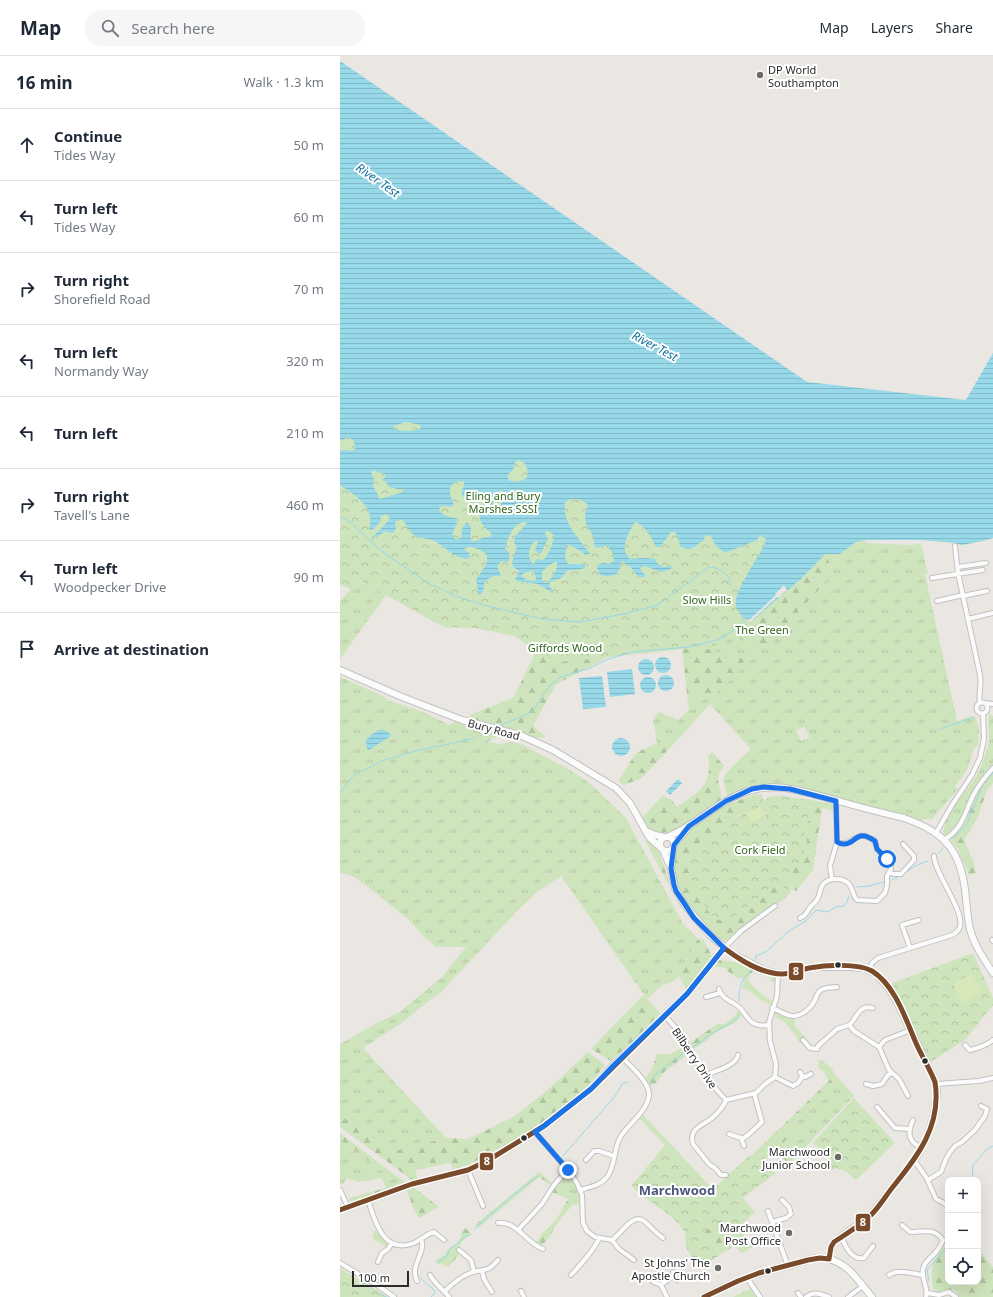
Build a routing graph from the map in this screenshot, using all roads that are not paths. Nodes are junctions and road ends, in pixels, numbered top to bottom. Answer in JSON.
{"nodes":[{"id":1,"x":955,"y":546,"type":"dead end"},
{"id":2,"x":986,"y":563,"type":"dead end"},
{"id":3,"x":958,"y":567,"type":"junction"},
{"id":4,"x":984,"y":570,"type":"dead end"},
{"id":5,"x":958,"y":573,"type":"junction"},
{"id":6,"x":932,"y":578,"type":"dead end"},
{"id":7,"x":987,"y":591,"type":"dead end"},
{"id":8,"x":963,"y":596,"type":"junction"},
{"id":9,"x":936,"y":601,"type":"dead end"},
{"id":10,"x":993,"y":613,"type":"edge"},
{"id":11,"x":968,"y":619,"type":"junction"},
{"id":12,"x":340,"y":670,"type":"edge"},
{"id":13,"x":982,"y":703,"type":"junction"},
{"id":14,"x":993,"y":705,"type":"edge"},
{"id":15,"x":987,"y":711,"type":"junction"},
{"id":16,"x":983,"y":714,"type":"junction"},
{"id":17,"x":993,"y":768,"type":"edge"},
{"id":18,"x":836,"y":801,"type":"junction"},
{"id":19,"x":689,"y":826,"type":"junction"},
{"id":20,"x":646,"y":831,"type":"junction"},
{"id":21,"x":936,"y":833,"type":"junction"},
{"id":22,"x":666,"y":837,"type":"junction"},
{"id":23,"x":944,"y":840,"type":"junction"},
{"id":24,"x":837,"y":842,"type":"junction"},
{"id":25,"x":903,"y":844,"type":"dead end"},
{"id":26,"x":673,"y":846,"type":"junction"},
{"id":27,"x":662,"y":849,"type":"junction"},
{"id":28,"x":934,"y":856,"type":"dead end"},
{"id":29,"x":671,"y":868,"type":"junction"},
{"id":30,"x":890,"y":872,"type":"junction"},
{"id":31,"x":832,"y":879,"type":"junction"},
{"id":32,"x":775,"y":906,"type":"dead end"},
{"id":33,"x":800,"y":918,"type":"dead end"},
{"id":34,"x":919,"y":920,"type":"dead end"},
{"id":35,"x":724,"y":948,"type":"junction"},
{"id":36,"x":910,"y":948,"type":"junction"},
{"id":37,"x":869,"y":970,"type":"junction"},
{"id":38,"x":993,"y":973,"type":"edge"},
{"id":39,"x":778,"y":974,"type":"junction"},
{"id":40,"x":837,"y":987,"type":"dead end"},
{"id":41,"x":706,"y":997,"type":"dead end"},
{"id":42,"x":737,"y":1006,"type":"junction"},
{"id":43,"x":772,"y":1008,"type":"junction"},
{"id":44,"x":872,"y":1008,"type":"dead end"},
{"id":45,"x":734,"y":1011,"type":"dead end"},
{"id":46,"x":665,"y":1016,"type":"junction"},
{"id":47,"x":769,"y":1025,"type":"junction"},
{"id":48,"x":849,"y":1025,"type":"junction"},
{"id":49,"x":911,"y":1030,"type":"junction"},
{"id":50,"x":803,"y":1040,"type":"dead end"},
{"id":51,"x":993,"y":1040,"type":"edge"},
{"id":52,"x":965,"y":1045,"type":"dead end"},
{"id":53,"x":879,"y":1047,"type":"junction"},
{"id":54,"x":738,"y":1055,"type":"dead end"},
{"id":55,"x":622,"y":1057,"type":"junction"},
{"id":56,"x":800,"y":1072,"type":"dead end"},
{"id":57,"x":892,"y":1073,"type":"junction"},
{"id":58,"x":811,"y":1074,"type":"dead end"},
{"id":59,"x":707,"y":1075,"type":"junction"},
{"id":60,"x":803,"y":1076,"type":"junction"},
{"id":61,"x":775,"y":1077,"type":"junction"},
{"id":62,"x":993,"y":1078,"type":"edge"},
{"id":63,"x":866,"y":1084,"type":"dead end"},
{"id":64,"x":936,"y":1084,"type":"junction"},
{"id":65,"x":754,"y":1093,"type":"junction"},
{"id":66,"x":908,"y":1096,"type":"dead end"},
{"id":67,"x":726,"y":1100,"type":"junction"},
{"id":68,"x":981,"y":1106,"type":"dead end"},
{"id":69,"x":877,"y":1107,"type":"dead end"},
{"id":70,"x":913,"y":1120,"type":"dead end"},
{"id":71,"x":762,"y":1121,"type":"junction"},
{"id":72,"x":766,"y":1124,"type":"dead end"},
{"id":73,"x":910,"y":1129,"type":"junction"},
{"id":74,"x":535,"y":1132,"type":"junction"},
{"id":75,"x":729,"y":1134,"type":"dead end"},
{"id":76,"x":742,"y":1139,"type":"junction"},
{"id":77,"x":687,"y":1142,"type":"dead end"},
{"id":78,"x":692,"y":1142,"type":"junction"},
{"id":79,"x":744,"y":1146,"type":"dead end"},
{"id":80,"x":922,"y":1148,"type":"junction"},
{"id":81,"x":614,"y":1156,"type":"junction"},
{"id":82,"x":586,"y":1160,"type":"dead end"},
{"id":83,"x":914,"y":1160,"type":"junction"},
{"id":84,"x":468,"y":1170,"type":"junction"},
{"id":85,"x":568,"y":1170,"type":"junction"},
{"id":86,"x":726,"y":1175,"type":"dead end"},
{"id":87,"x":928,"y":1180,"type":"junction"},
{"id":88,"x":340,"y":1190,"type":"edge"},
{"id":89,"x":580,"y":1190,"type":"junction"},
{"id":90,"x":368,"y":1200,"type":"junction"},
{"id":91,"x":782,"y":1200,"type":"dead end"},
{"id":92,"x":945,"y":1205,"type":"edge"},
{"id":93,"x":483,"y":1206,"type":"dead end"},
{"id":94,"x":348,"y":1207,"type":"junction"},
{"id":95,"x":340,"y":1210,"type":"edge"},
{"id":96,"x":768,"y":1211,"type":"dead end"},
{"id":97,"x":772,"y":1222,"type":"junction"},
{"id":98,"x":498,"y":1223,"type":"dead end"},
{"id":99,"x":902,"y":1225,"type":"dead end"},
{"id":100,"x":518,"y":1230,"type":"junction"},
{"id":101,"x":599,"y":1238,"type":"junction"},
{"id":102,"x":663,"y":1238,"type":"dead end"},
{"id":103,"x":841,"y":1238,"type":"junction"},
{"id":104,"x":421,"y":1239,"type":"junction"},
{"id":105,"x":444,"y":1240,"type":"dead end"},
{"id":106,"x":612,"y":1240,"type":"junction"},
{"id":107,"x":392,"y":1243,"type":"junction"},
{"id":108,"x":873,"y":1246,"type":"dead end"},
{"id":109,"x":543,"y":1249,"type":"dead end"},
{"id":110,"x":459,"y":1250,"type":"dead end"},
{"id":111,"x":829,"y":1259,"type":"junction"},
{"id":112,"x":498,"y":1260,"type":"dead end"},
{"id":113,"x":634,"y":1260,"type":"dead end"},
{"id":114,"x":378,"y":1262,"type":"dead end"},
{"id":115,"x":340,"y":1263,"type":"edge"},
{"id":116,"x":788,"y":1266,"type":"junction"},
{"id":117,"x":482,"y":1271,"type":"junction"},
{"id":118,"x":474,"y":1272,"type":"junction"},
{"id":119,"x":430,"y":1275,"type":"dead end"},
{"id":120,"x":571,"y":1275,"type":"dead end"},
{"id":121,"x":889,"y":1275,"type":"dead end"},
{"id":122,"x":923,"y":1275,"type":"junction"},
{"id":123,"x":747,"y":1278,"type":"junction"},
{"id":124,"x":650,"y":1279,"type":"dead end"},
{"id":125,"x":677,"y":1280,"type":"dead end"},
{"id":126,"x":417,"y":1281,"type":"dead end"},
{"id":127,"x":661,"y":1285,"type":"junction"},
{"id":128,"x":863,"y":1286,"type":"junction"},
{"id":129,"x":445,"y":1291,"type":"junction"},
{"id":130,"x":521,"y":1291,"type":"dead end"},
{"id":131,"x":492,"y":1292,"type":"dead end"},
{"id":132,"x":798,"y":1293,"type":"dead end"},
{"id":133,"x":927,"y":1295,"type":"edge"},
{"id":134,"x":394,"y":1297,"type":"edge"},
{"id":135,"x":450,"y":1297,"type":"edge"},
{"id":136,"x":524,"y":1297,"type":"edge"},
{"id":137,"x":667,"y":1297,"type":"edge"},
{"id":138,"x":704,"y":1297,"type":"edge"},
{"id":139,"x":760,"y":1297,"type":"edge"},
{"id":140,"x":801,"y":1297,"type":"edge"},
{"id":141,"x":806,"y":1297,"type":"edge"},
{"id":142,"x":829,"y":1297,"type":"edge"},
{"id":143,"x":848,"y":1297,"type":"edge"},
{"id":144,"x":872,"y":1297,"type":"edge"},
{"id":145,"x":956,"y":1297,"type":"edge"}],
"edges":[{"from":1,"to":3,"type":"street"},
{"from":2,"to":3,"type":"street"},
{"from":3,"to":5,"type":"street"},
{"from":4,"to":5,"type":"street"},
{"from":5,"to":6,"type":"street"},
{"from":5,"to":8,"type":"street"},
{"from":7,"to":8,"type":"street"},
{"from":8,"to":9,"type":"street"},
{"from":8,"to":11,"type":"street"},
{"from":10,"to":11,"type":"street"},
{"from":11,"to":13,"type":"street"},
{"from":12,"to":20,"type":"street","name":"Bury Road"},
{"from":13,"to":14,"type":"street"},
{"from":13,"to":15,"type":"street"},
{"from":13,"to":16,"type":"street"},
{"from":14,"to":15,"type":"street"},
{"from":15,"to":16,"type":"street"},
{"from":16,"to":21,"type":"street"},
{"from":17,"to":23,"type":"street"},
{"from":18,"to":19,"type":"street"},
{"from":18,"to":21,"type":"street"},
{"from":18,"to":24,"type":"street"},
{"from":19,"to":22,"type":"street"},
{"from":19,"to":26,"type":"street"},
{"from":20,"to":22,"type":"street"},
{"from":20,"to":27,"type":"street","name":"Bury Road"},
{"from":21,"to":23,"type":"street"},
{"from":22,"to":26,"type":"street"},
{"from":22,"to":27,"type":"street"},
{"from":23,"to":38,"type":"street"},
{"from":24,"to":30,"type":"street"},
{"from":24,"to":31,"type":"street"},
{"from":25,"to":30,"type":"street"},
{"from":26,"to":27,"type":"street"},
{"from":26,"to":29,"type":"street"},
{"from":27,"to":29,"type":"street"},
{"from":28,"to":36,"type":"street"},
{"from":29,"to":35,"type":"street"},
{"from":30,"to":31,"type":"street"},
{"from":31,"to":33,"type":"street"},
{"from":32,"to":35,"type":"street"},
{"from":34,"to":36,"type":"street"},
{"from":35,"to":39,"type":"street"},
{"from":35,"to":46,"type":"street"},
{"from":36,"to":37,"type":"street"},
{"from":37,"to":39,"type":"street"},
{"from":37,"to":49,"type":"street"},
{"from":39,"to":43,"type":"street"},
{"from":40,"to":43,"type":"street"},
{"from":41,"to":42,"type":"street"},
{"from":42,"to":45,"type":"street"},
{"from":42,"to":47,"type":"street"},
{"from":43,"to":47,"type":"street"},
{"from":44,"to":48,"type":"street"},
{"from":46,"to":55,"type":"street"},
{"from":46,"to":59,"type":"street","name":"Bilberry Drive"},
{"from":47,"to":61,"type":"street"},
{"from":48,"to":50,"type":"street"},
{"from":48,"to":53,"type":"street"},
{"from":49,"to":53,"type":"street"},
{"from":49,"to":64,"type":"street"},
{"from":51,"to":52,"type":"street"},
{"from":53,"to":57,"type":"street"},
{"from":54,"to":59,"type":"street"},
{"from":55,"to":74,"type":"street"},
{"from":55,"to":81,"type":"street"},
{"from":56,"to":60,"type":"street"},
{"from":57,"to":63,"type":"street"},
{"from":57,"to":66,"type":"street"},
{"from":58,"to":60,"type":"street"},
{"from":59,"to":67,"type":"street","name":"Bilberry Drive"},
{"from":60,"to":61,"type":"street"},
{"from":61,"to":65,"type":"street"},
{"from":62,"to":64,"type":"street"},
{"from":64,"to":80,"type":"street"},
{"from":65,"to":67,"type":"street"},
{"from":65,"to":71,"type":"street"},
{"from":67,"to":78,"type":"street"},
{"from":68,"to":87,"type":"street"},
{"from":69,"to":73,"type":"street"},
{"from":70,"to":73,"type":"street"},
{"from":71,"to":72,"type":"street"},
{"from":71,"to":76,"type":"street"},
{"from":73,"to":80,"type":"street"},
{"from":74,"to":84,"type":"street"},
{"from":74,"to":85,"type":"street"},
{"from":75,"to":76,"type":"street"},
{"from":76,"to":79,"type":"street"},
{"from":77,"to":78,"type":"street"},
{"from":78,"to":86,"type":"street"},
{"from":80,"to":83,"type":"street"},
{"from":81,"to":82,"type":"street"},
{"from":81,"to":89,"type":"street"},
{"from":83,"to":87,"type":"street"},
{"from":83,"to":103,"type":"street"},
{"from":84,"to":90,"type":"street"},
{"from":84,"to":93,"type":"street"},
{"from":85,"to":89,"type":"street"},
{"from":85,"to":100,"type":"street"},
{"from":87,"to":92,"type":"street"},
{"from":88,"to":94,"type":"street"},
{"from":89,"to":101,"type":"street"},
{"from":90,"to":94,"type":"street"},
{"from":90,"to":107,"type":"street"},
{"from":91,"to":97,"type":"street"},
{"from":94,"to":95,"type":"street"},
{"from":96,"to":97,"type":"street"},
{"from":97,"to":116,"type":"street"},
{"from":98,"to":100,"type":"street"},
{"from":99,"to":122,"type":"street"},
{"from":100,"to":109,"type":"street"},
{"from":101,"to":106,"type":"street"},
{"from":101,"to":120,"type":"street"},
{"from":102,"to":106,"type":"street"},
{"from":103,"to":108,"type":"street"},
{"from":103,"to":111,"type":"street"},
{"from":104,"to":105,"type":"street"},
{"from":104,"to":107,"type":"street"},
{"from":104,"to":126,"type":"street"},
{"from":106,"to":113,"type":"street"},
{"from":107,"to":114,"type":"street"},
{"from":110,"to":118,"type":"street"},
{"from":111,"to":116,"type":"street"},
{"from":111,"to":128,"type":"street"},
{"from":112,"to":117,"type":"street"},
{"from":115,"to":134,"type":"street"},
{"from":116,"to":123,"type":"street"},
{"from":117,"to":118,"type":"street"},
{"from":117,"to":131,"type":"street"},
{"from":118,"to":129,"type":"street"},
{"from":119,"to":129,"type":"street"},
{"from":121,"to":122,"type":"street"},
{"from":122,"to":133,"type":"street"},
{"from":123,"to":138,"type":"street"},
{"from":123,"to":139,"type":"street"},
{"from":124,"to":127,"type":"street"},
{"from":125,"to":127,"type":"street"},
{"from":127,"to":137,"type":"street"},
{"from":128,"to":143,"type":"street"},
{"from":128,"to":144,"type":"street"},
{"from":129,"to":135,"type":"street"},
{"from":130,"to":136,"type":"street"},
{"from":132,"to":140,"type":"street"},
{"from":133,"to":145,"type":"street"},
{"from":141,"to":142,"type":"street"}]}
